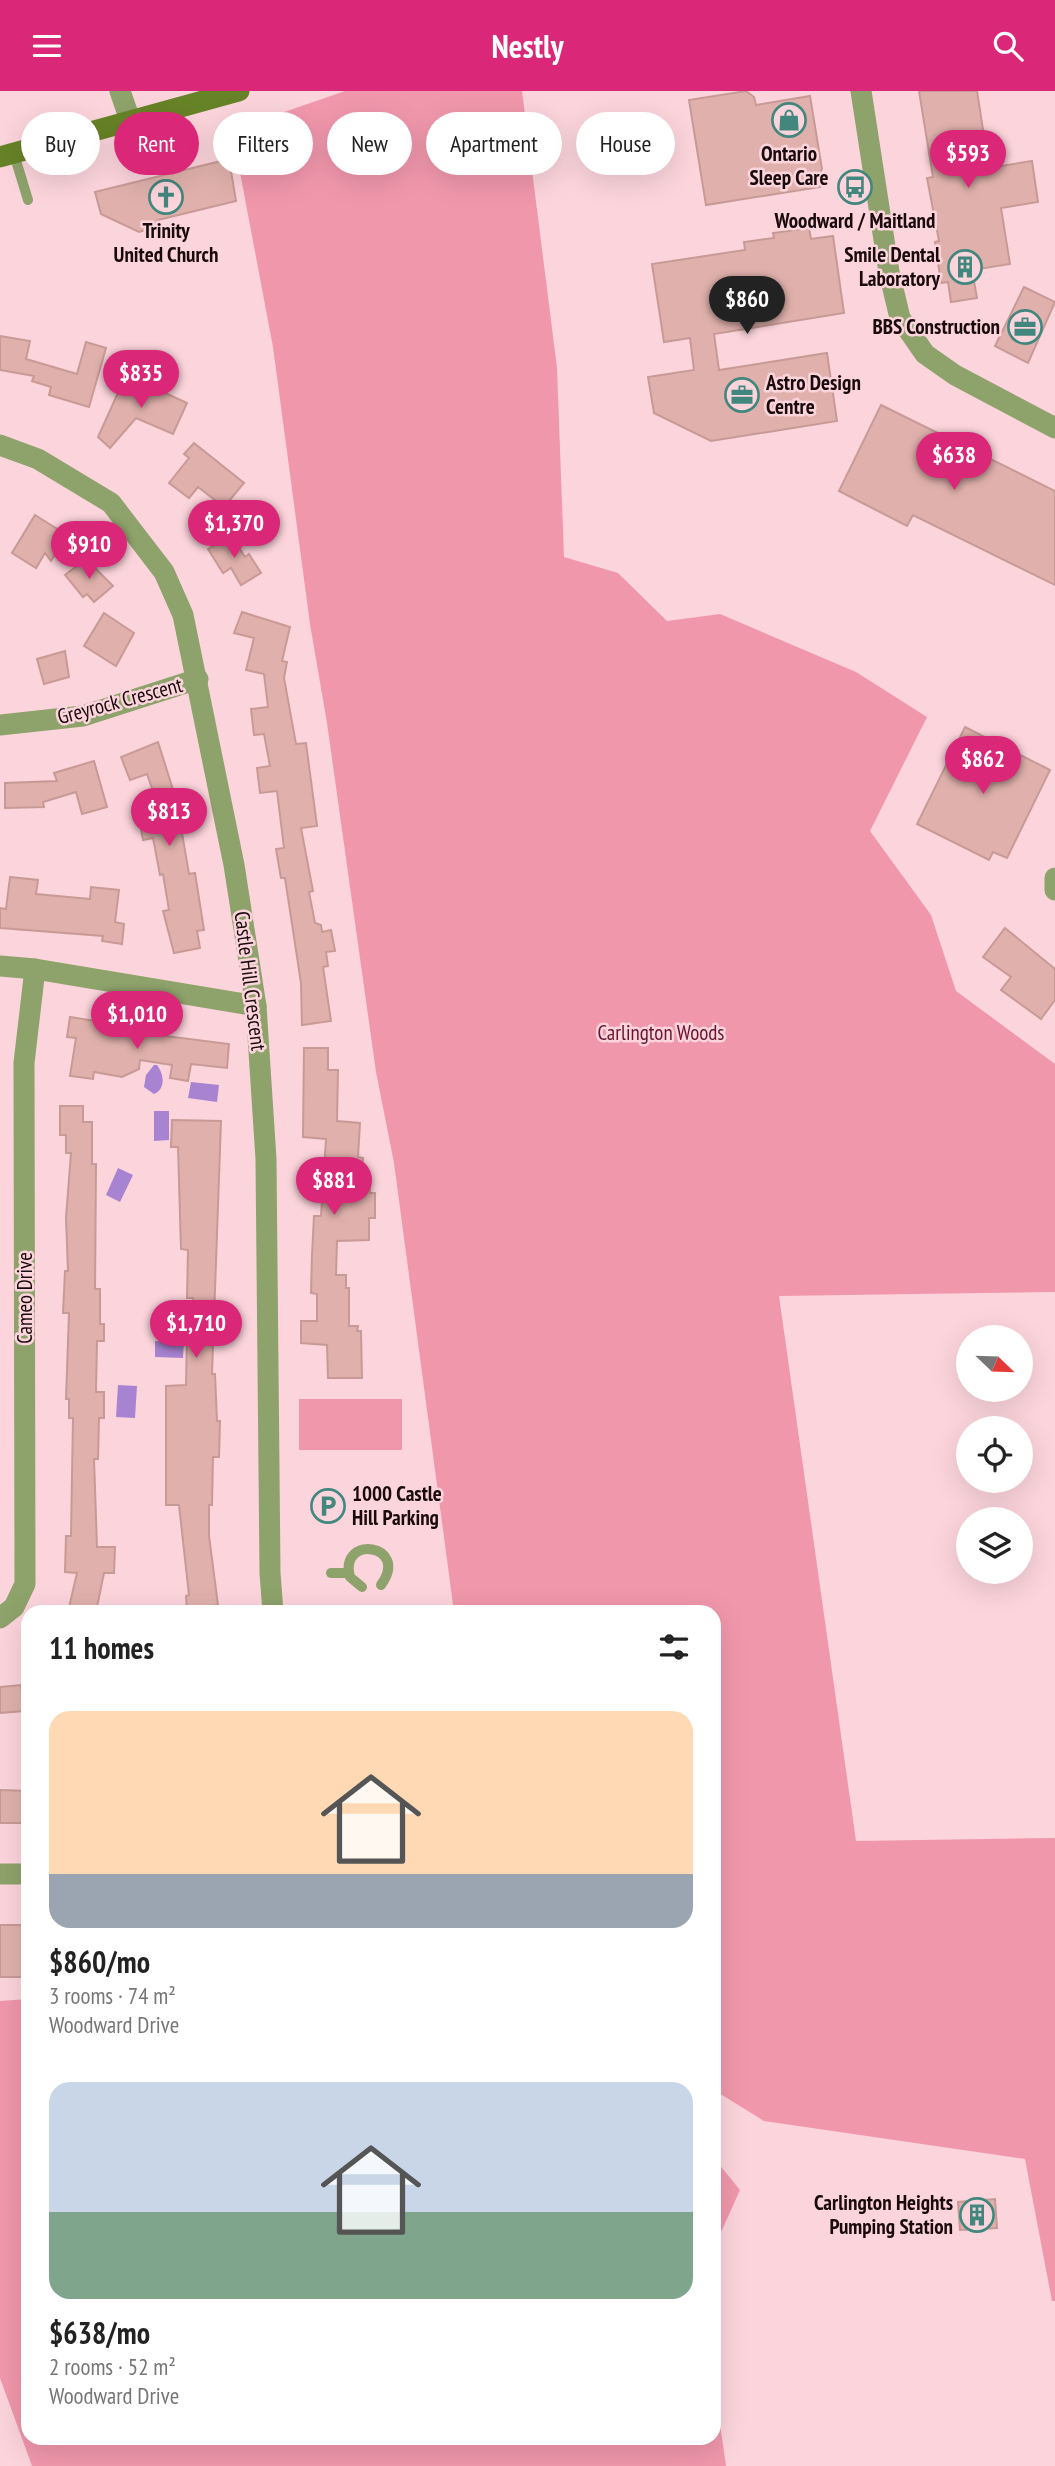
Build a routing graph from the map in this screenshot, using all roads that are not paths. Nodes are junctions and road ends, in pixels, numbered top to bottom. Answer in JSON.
{"nodes":[{"id":1,"x":120,"y":91,"type":"edge"},
{"id":2,"x":239,"y":91,"type":"edge"},
{"id":3,"x":861,"y":91,"type":"edge"},
{"id":4,"x":127,"y":112,"type":"edge"},
{"id":5,"x":168,"y":112,"type":"edge"},
{"id":6,"x":114,"y":128,"type":"edge"},
{"id":7,"x":7,"y":156,"type":"edge"},
{"id":8,"x":28,"y":200,"type":"dead end"},
{"id":9,"x":1055,"y":428,"type":"edge"},
{"id":10,"x":0,"y":445,"type":"edge"},
{"id":11,"x":198,"y":679,"type":"junction"},
{"id":12,"x":0,"y":725,"type":"edge"},
{"id":13,"x":1055,"y":878,"type":"edge"},
{"id":14,"x":1055,"y":890,"type":"edge"},
{"id":15,"x":0,"y":966,"type":"edge"},
{"id":16,"x":34,"y":969,"type":"junction"},
{"id":17,"x":256,"y":1006,"type":"junction"},
{"id":18,"x":331,"y":1573,"type":"dead end"},
{"id":19,"x":349,"y":1573,"type":"junction"},
{"id":20,"x":381,"y":1585,"type":"dead end"},
{"id":21,"x":362,"y":1587,"type":"dead end"},
{"id":22,"x":272,"y":1605,"type":"edge"},
{"id":23,"x":0,"y":1618,"type":"edge"},
{"id":24,"x":0,"y":1874,"type":"edge"},
{"id":25,"x":21,"y":1874,"type":"edge"}],
"edges":[{"from":1,"to":4,"type":"street"},
{"from":2,"to":5,"type":"main road"},
{"from":3,"to":9,"type":"street"},
{"from":6,"to":7,"type":"main road"},
{"from":7,"to":8,"type":"lane"},
{"from":10,"to":11,"type":"street","name":"Castle Hill Crescent"},
{"from":11,"to":12,"type":"street","name":"Greyrock Crescent"},
{"from":11,"to":17,"type":"street","name":"Castle Hill Crescent"},
{"from":13,"to":14,"type":"street"},
{"from":15,"to":16,"type":"street"},
{"from":16,"to":17,"type":"street"},
{"from":16,"to":23,"type":"street","name":"Cameo Drive"},
{"from":17,"to":22,"type":"street","name":"Castle Hill Crescent"},
{"from":18,"to":19,"type":"lane"},
{"from":19,"to":20,"type":"lane"},
{"from":19,"to":21,"type":"lane"},
{"from":24,"to":25,"type":"street"}]}
